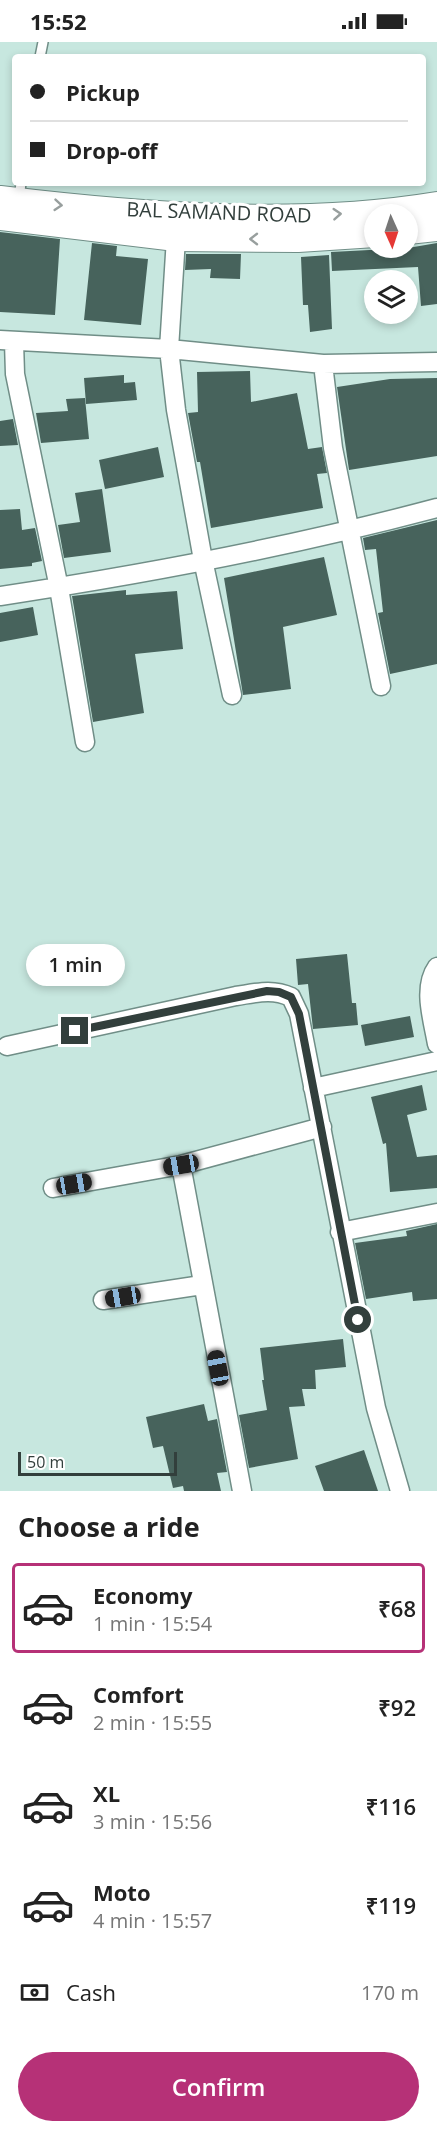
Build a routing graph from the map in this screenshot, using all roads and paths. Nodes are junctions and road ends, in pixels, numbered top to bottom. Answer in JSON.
{"nodes":[{"id":1,"x":11,"y":204,"type":"edge"},
{"id":2,"x":426,"y":220,"type":"edge"},
{"id":3,"x":364,"y":235,"type":"edge"},
{"id":4,"x":176,"y":238,"type":"junction"},
{"id":5,"x":7,"y":341,"type":"edge"},
{"id":6,"x":169,"y":350,"type":"junction"},
{"id":7,"x":437,"y":362,"type":"edge"},
{"id":8,"x":323,"y":364,"type":"junction"},
{"id":9,"x":437,"y":508,"type":"edge"},
{"id":10,"x":350,"y":531,"type":"junction"},
{"id":11,"x":203,"y":560,"type":"junction"},
{"id":12,"x":58,"y":588,"type":"junction"},
{"id":13,"x":0,"y":596,"type":"edge"},
{"id":14,"x":381,"y":686,"type":"dead end"},
{"id":15,"x":232,"y":695,"type":"dead end"},
{"id":16,"x":85,"y":742,"type":"dead end"},
{"id":17,"x":437,"y":967,"type":"edge"},
{"id":18,"x":437,"y":1044,"type":"edge"},
{"id":19,"x":7,"y":1046,"type":"dead end"},
{"id":20,"x":437,"y":1061,"type":"edge"},
{"id":21,"x":314,"y":1088,"type":"junction"},
{"id":22,"x":322,"y":1127,"type":"junction"},
{"id":23,"x":181,"y":1165,"type":"junction"},
{"id":24,"x":53,"y":1188,"type":"dead end"},
{"id":25,"x":437,"y":1213,"type":"edge"},
{"id":26,"x":340,"y":1232,"type":"junction"},
{"id":27,"x":202,"y":1285,"type":"junction"},
{"id":28,"x":104,"y":1300,"type":"dead end"},
{"id":29,"x":242,"y":1491,"type":"edge"},
{"id":30,"x":400,"y":1491,"type":"edge"}],
"edges":[{"from":1,"to":2,"type":"main road","name":"BAL SAMAND ROAD","one_way":true},
{"from":1,"to":4,"type":"main road","name":"BAL SAMAND ROAD"},
{"from":3,"to":4,"type":"main road","name":"BAL SAMAND ROAD","one_way":true},
{"from":4,"to":6,"type":"street"},
{"from":5,"to":6,"type":"street"},
{"from":5,"to":12,"type":"street"},
{"from":6,"to":8,"type":"street"},
{"from":6,"to":11,"type":"street"},
{"from":7,"to":8,"type":"street"},
{"from":8,"to":10,"type":"street"},
{"from":9,"to":10,"type":"street"},
{"from":10,"to":11,"type":"street"},
{"from":10,"to":14,"type":"street"},
{"from":11,"to":12,"type":"street"},
{"from":11,"to":15,"type":"street"},
{"from":12,"to":13,"type":"street"},
{"from":12,"to":16,"type":"street"},
{"from":17,"to":18,"type":"street"},
{"from":19,"to":21,"type":"street"},
{"from":20,"to":21,"type":"street"},
{"from":21,"to":22,"type":"street"},
{"from":22,"to":23,"type":"street"},
{"from":22,"to":26,"type":"street"},
{"from":23,"to":24,"type":"street"},
{"from":23,"to":27,"type":"street"},
{"from":25,"to":26,"type":"street"},
{"from":26,"to":30,"type":"street"},
{"from":27,"to":28,"type":"street"},
{"from":27,"to":29,"type":"street"}]}
